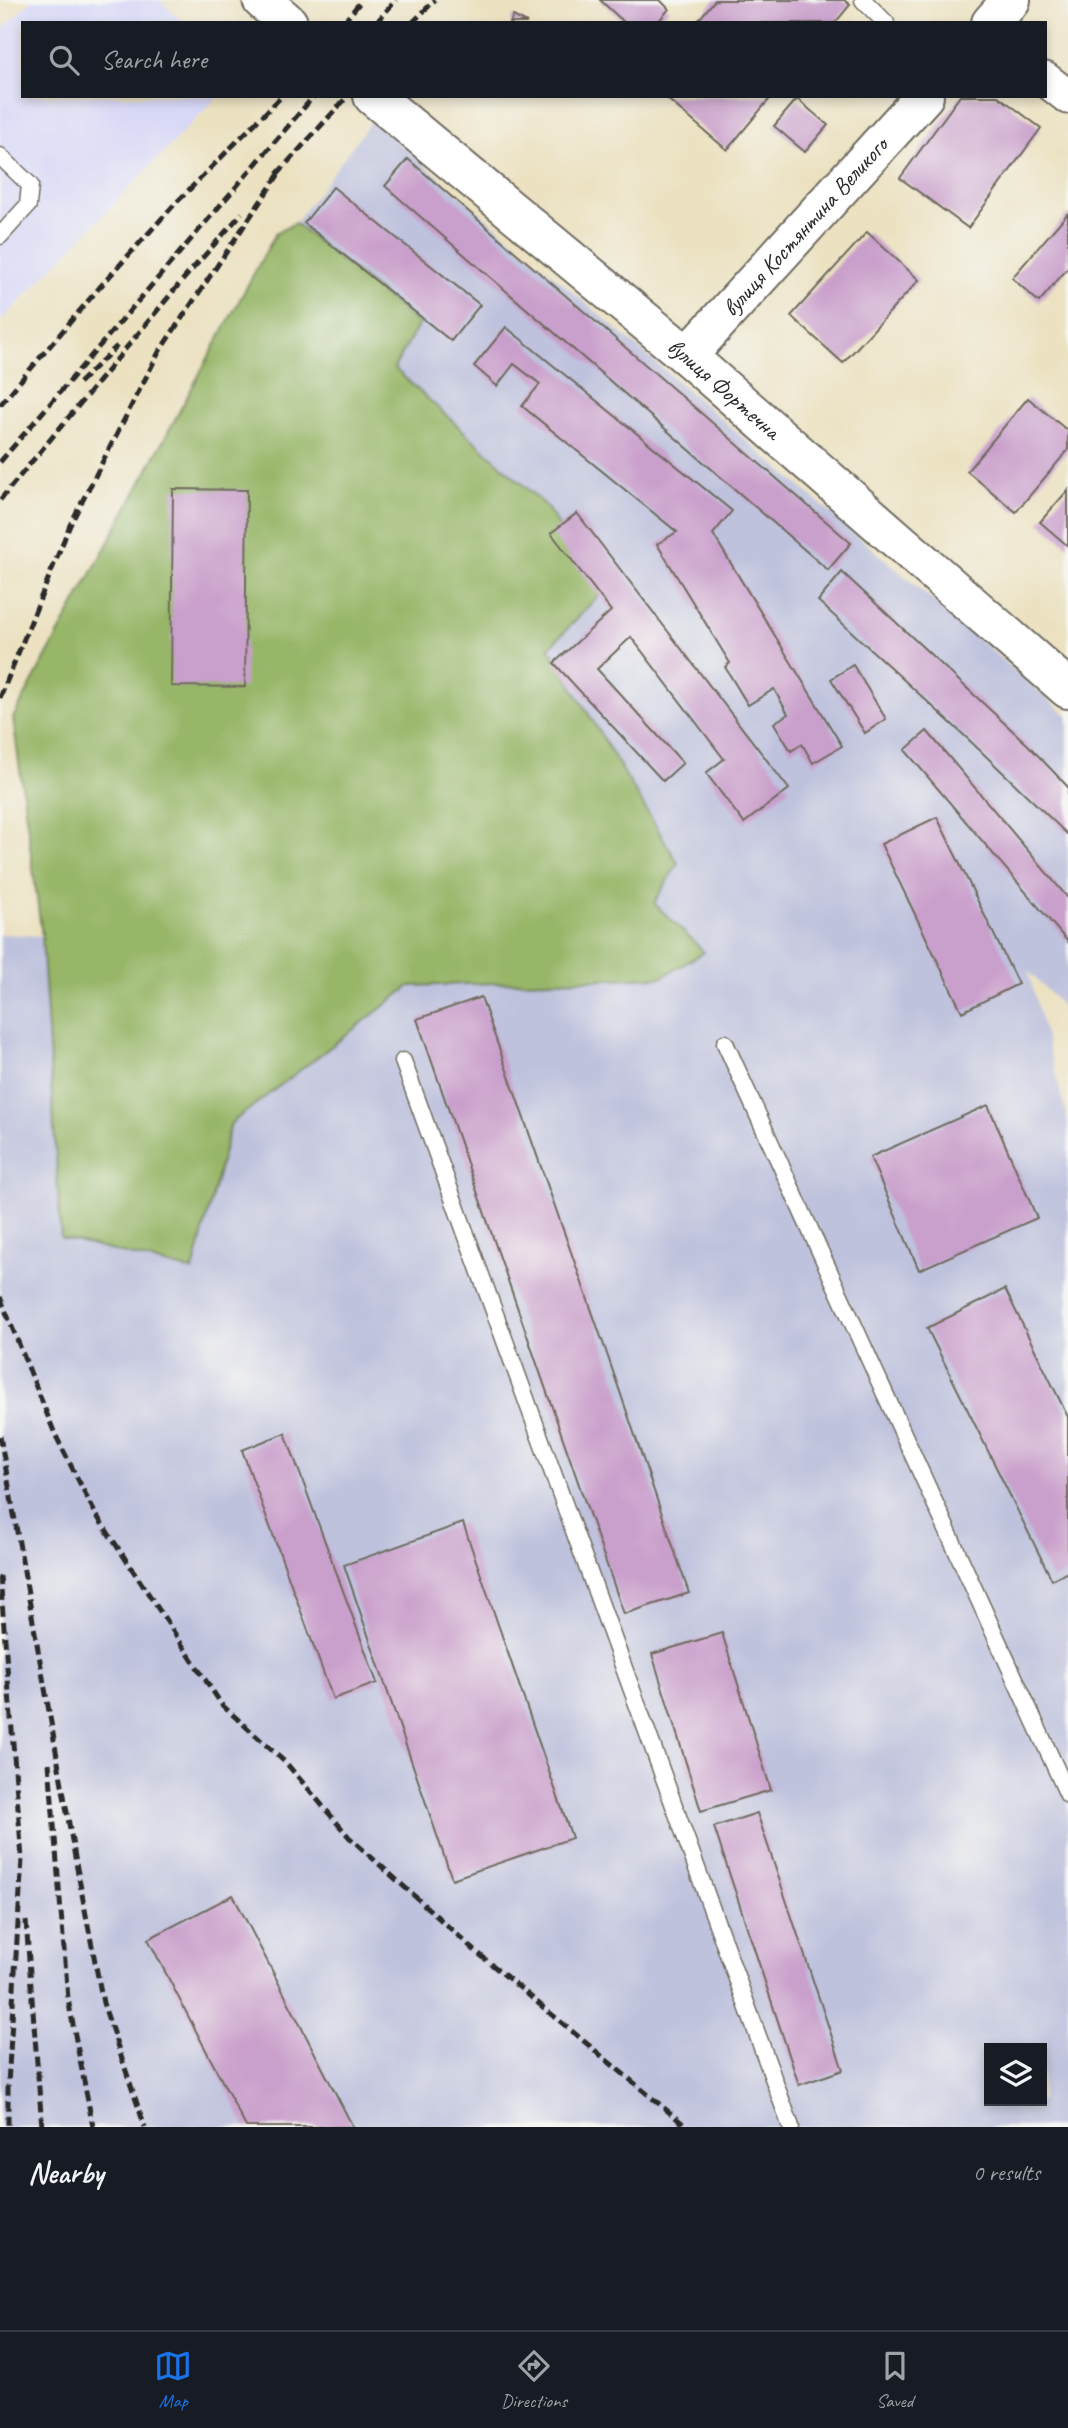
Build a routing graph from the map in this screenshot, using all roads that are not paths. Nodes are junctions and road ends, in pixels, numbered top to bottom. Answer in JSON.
{"nodes":[{"id":1,"x":262,"y":0,"type":"edge"},
{"id":2,"x":863,"y":0,"type":"edge"},
{"id":3,"x":1012,"y":0,"type":"edge"},
{"id":4,"x":286,"y":21,"type":"edge"},
{"id":5,"x":884,"y":21,"type":"edge"},
{"id":6,"x":993,"y":21,"type":"edge"},
{"id":7,"x":1047,"y":81,"type":"edge"},
{"id":8,"x":1068,"y":97,"type":"edge"},
{"id":9,"x":375,"y":98,"type":"edge"},
{"id":10,"x":921,"y":98,"type":"edge"},
{"id":11,"x":0,"y":156,"type":"edge"},
{"id":12,"x":0,"y":236,"type":"edge"},
{"id":13,"x":687,"y":356,"type":"junction"},
{"id":14,"x":1068,"y":689,"type":"edge"},
{"id":15,"x":726,"y":1043,"type":"dead end"},
{"id":16,"x":404,"y":1061,"type":"dead end"},
{"id":17,"x":1068,"y":1795,"type":"edge"},
{"id":18,"x":791,"y":2127,"type":"edge"}],
"edges":[{"from":1,"to":4,"type":"street"},
{"from":2,"to":5,"type":"lane"},
{"from":3,"to":6,"type":"street"},
{"from":7,"to":8,"type":"street"},
{"from":9,"to":13,"type":"street","name":"вулиця Фортечна"},
{"from":10,"to":13,"type":"street","name":"вулиця Костянтина Великого"},
{"from":11,"to":12,"type":"lane"},
{"from":13,"to":14,"type":"street","name":"вулиця Фортечна"},
{"from":15,"to":17,"type":"lane"},
{"from":16,"to":18,"type":"lane"}]}
